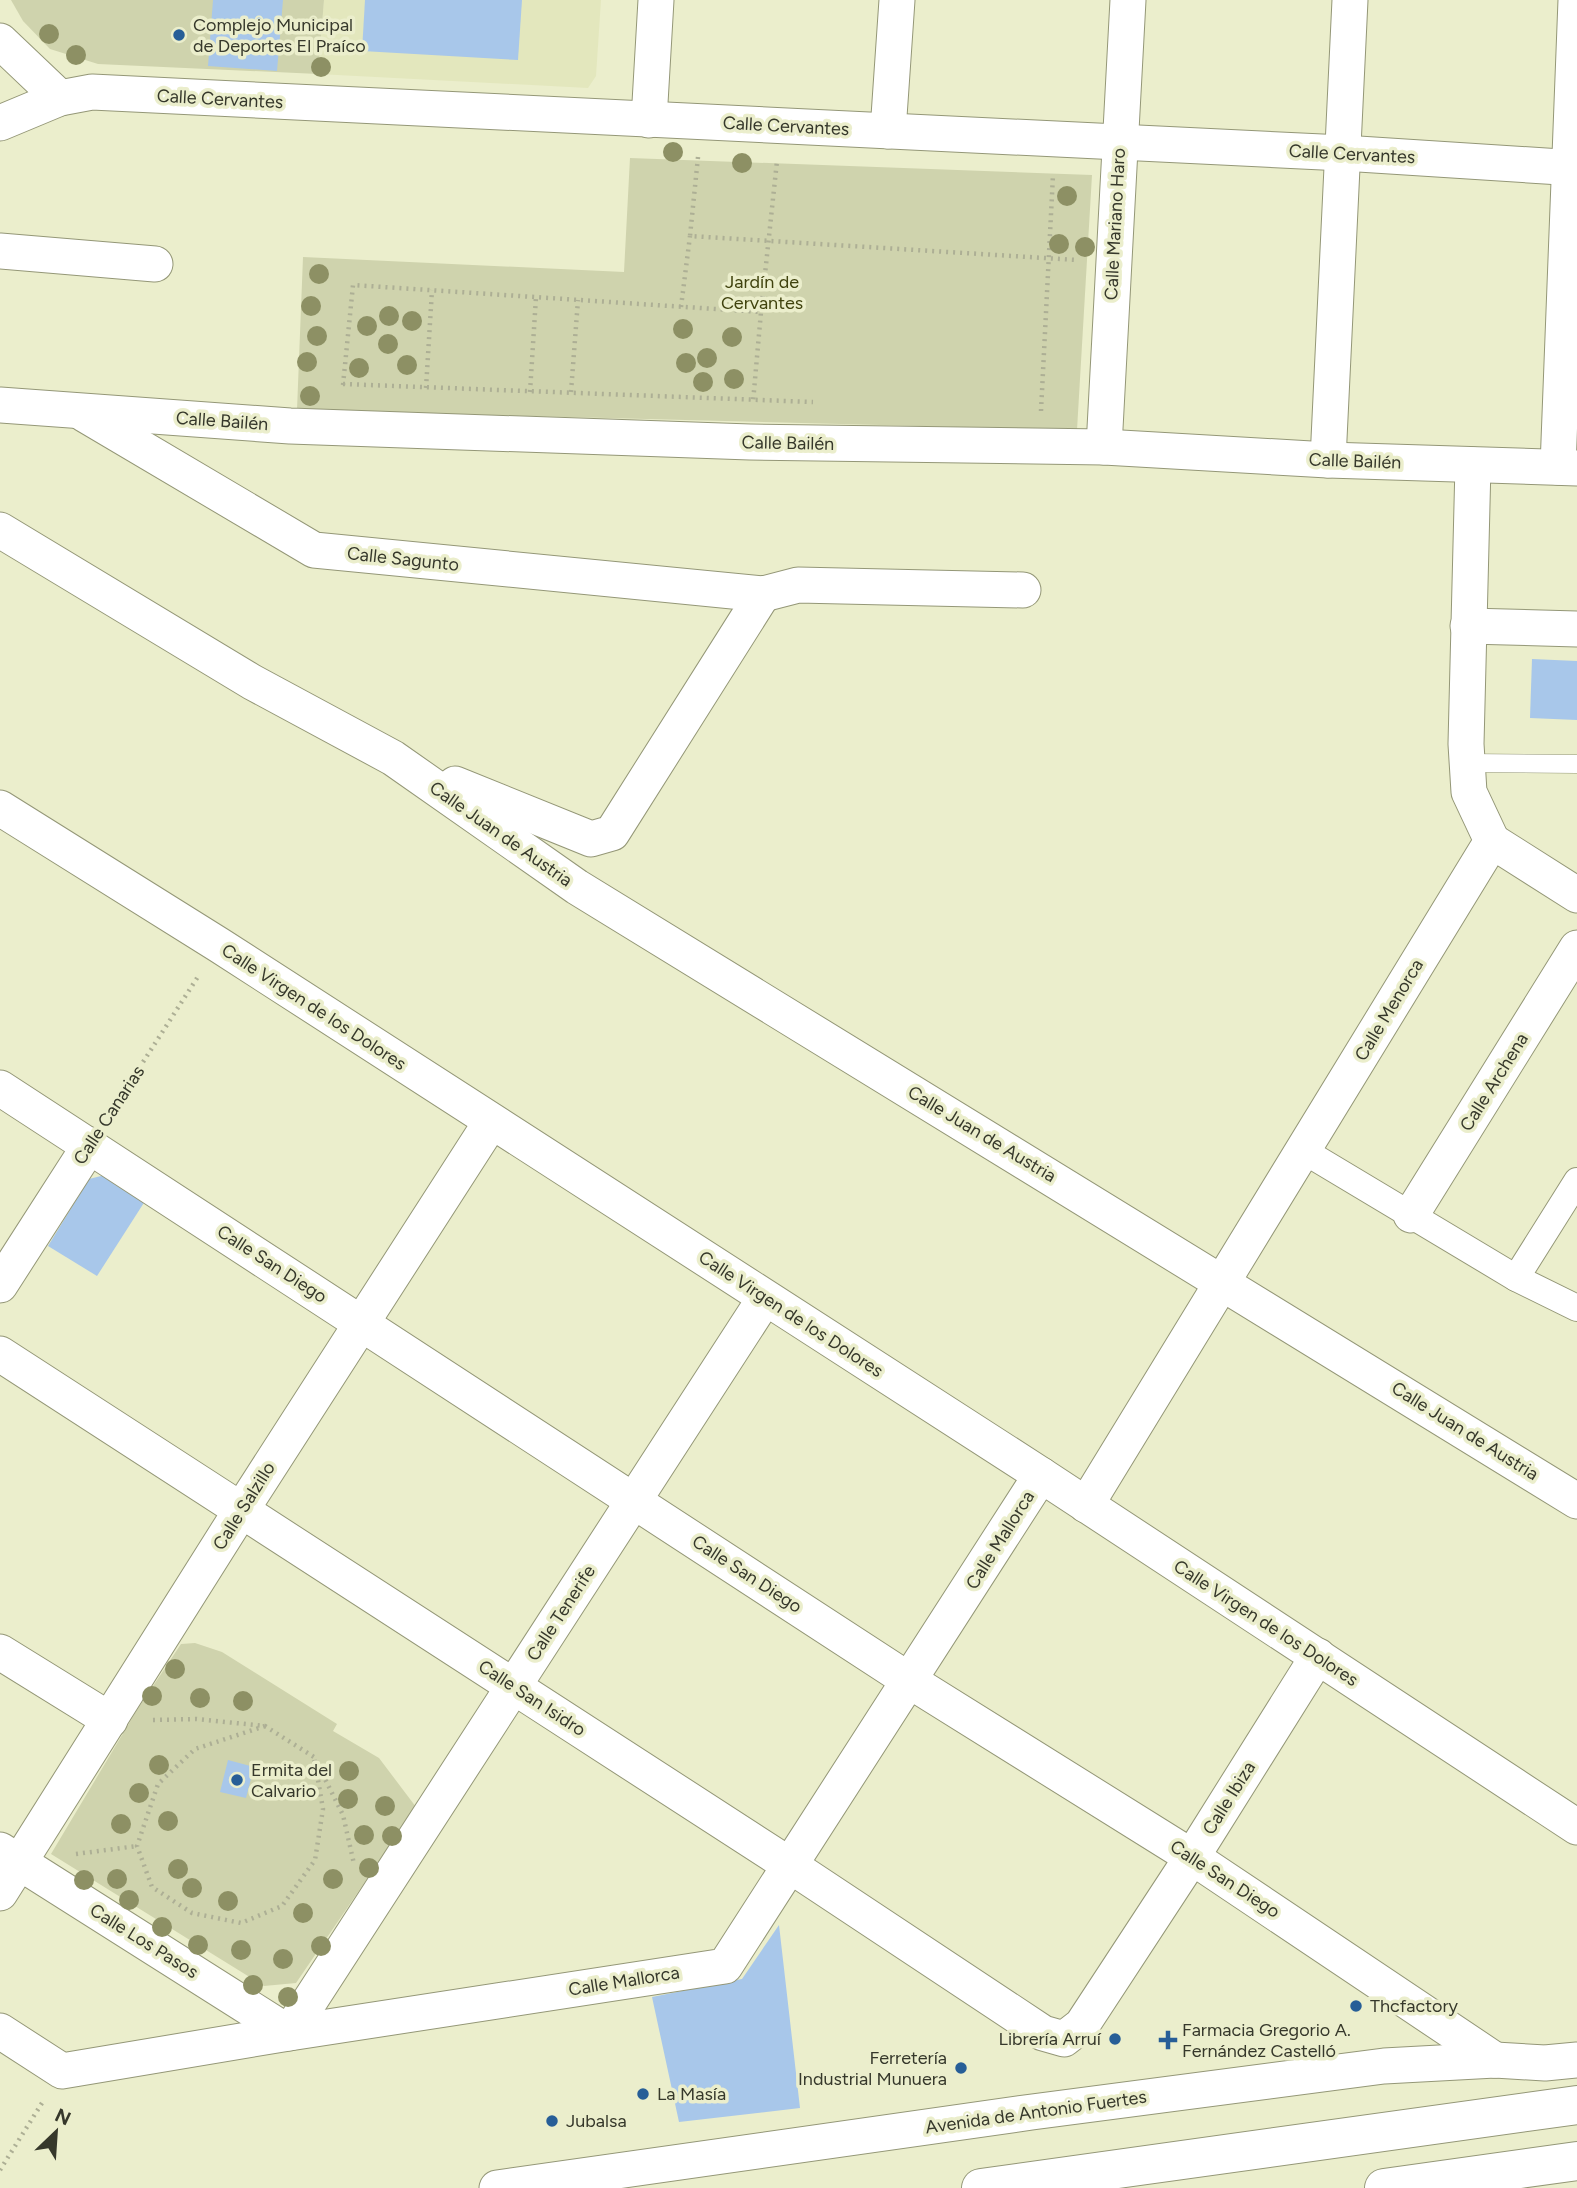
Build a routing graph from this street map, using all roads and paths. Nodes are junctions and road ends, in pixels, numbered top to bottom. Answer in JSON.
{"nodes":[{"id":1,"x":656,"y":0,"type":"edge"},
{"id":2,"x":897,"y":0,"type":"edge"},
{"id":3,"x":1128,"y":0,"type":"edge"},
{"id":4,"x":1350,"y":0,"type":"edge"},
{"id":5,"x":1576,"y":0,"type":"edge"},
{"id":6,"x":0,"y":41,"type":"edge"},
{"id":7,"x":60,"y":98,"type":"junction"},
{"id":8,"x":649,"y":120,"type":"junction"},
{"id":9,"x":701,"y":122,"type":"junction"},
{"id":10,"x":0,"y":123,"type":"edge"},
{"id":11,"x":780,"y":126,"type":"junction"},
{"id":12,"x":888,"y":131,"type":"junction"},
{"id":13,"x":1055,"y":139,"type":"junction"},
{"id":14,"x":1119,"y":142,"type":"junction"},
{"id":15,"x":1343,"y":153,"type":"junction"},
{"id":16,"x":1574,"y":168,"type":"edge"},
{"id":17,"x":690,"y":236,"type":"junction"},
{"id":18,"x":770,"y":240,"type":"junction"},
{"id":19,"x":0,"y":251,"type":"edge"},
{"id":20,"x":1048,"y":259,"type":"junction"},
{"id":21,"x":1113,"y":262,"type":"junction"},
{"id":22,"x":155,"y":264,"type":"dead end"},
{"id":23,"x":432,"y":290,"type":"junction"},
{"id":24,"x":536,"y":297,"type":"junction"},
{"id":25,"x":578,"y":300,"type":"junction"},
{"id":26,"x":681,"y":307,"type":"junction"},
{"id":27,"x":761,"y":312,"type":"junction"},
{"id":28,"x":343,"y":384,"type":"junction"},
{"id":29,"x":426,"y":388,"type":"junction"},
{"id":30,"x":530,"y":392,"type":"junction"},
{"id":31,"x":571,"y":393,"type":"junction"},
{"id":32,"x":753,"y":400,"type":"junction"},
{"id":33,"x":822,"y":402,"type":"dead end"},
{"id":34,"x":0,"y":405,"type":"edge"},
{"id":35,"x":79,"y":411,"type":"junction"},
{"id":36,"x":340,"y":428,"type":"junction"},
{"id":37,"x":750,"y":442,"type":"junction"},
{"id":38,"x":1038,"y":447,"type":"junction"},
{"id":39,"x":1104,"y":447,"type":"junction"},
{"id":40,"x":1328,"y":460,"type":"junction"},
{"id":41,"x":1474,"y":465,"type":"junction"},
{"id":42,"x":1567,"y":468,"type":"edge"},
{"id":43,"x":0,"y":530,"type":"edge"},
{"id":44,"x":1023,"y":590,"type":"dead end"},
{"id":45,"x":763,"y":594,"type":"junction"},
{"id":46,"x":1468,"y":626,"type":"junction"},
{"id":47,"x":1577,"y":629,"type":"edge"},
{"id":48,"x":393,"y":758,"type":"junction"},
{"id":49,"x":1467,"y":763,"type":"junction"},
{"id":50,"x":1577,"y":764,"type":"edge"},
{"id":51,"x":0,"y":808,"type":"edge"},
{"id":52,"x":1492,"y":841,"type":"junction"},
{"id":53,"x":1577,"y":895,"type":"edge"},
{"id":54,"x":219,"y":945,"type":"junction"},
{"id":55,"x":1577,"y":948,"type":"edge"},
{"id":56,"x":0,"y":1087,"type":"edge"},
{"id":57,"x":491,"y":1122,"type":"junction"},
{"id":58,"x":90,"y":1145,"type":"junction"},
{"id":59,"x":1304,"y":1151,"type":"junction"},
{"id":60,"x":1577,"y":1181,"type":"edge"},
{"id":61,"x":1411,"y":1215,"type":"junction"},
{"id":62,"x":1516,"y":1278,"type":"junction"},
{"id":63,"x":1224,"y":1282,"type":"junction"},
{"id":64,"x":0,"y":1285,"type":"edge"},
{"id":65,"x":765,"y":1298,"type":"junction"},
{"id":66,"x":1577,"y":1308,"type":"edge"},
{"id":67,"x":361,"y":1323,"type":"junction"},
{"id":68,"x":0,"y":1354,"type":"edge"},
{"id":69,"x":1041,"y":1475,"type":"junction"},
{"id":70,"x":634,"y":1501,"type":"junction"},
{"id":71,"x":1577,"y":1501,"type":"edge"},
{"id":72,"x":1086,"y":1505,"type":"junction"},
{"id":73,"x":242,"y":1509,"type":"junction"},
{"id":74,"x":0,"y":1652,"type":"edge"},
{"id":75,"x":1318,"y":1657,"type":"junction"},
{"id":76,"x":911,"y":1681,"type":"junction"},
{"id":77,"x":514,"y":1686,"type":"junction"},
{"id":78,"x":110,"y":1720,"type":"junction"},
{"id":79,"x":265,"y":1726,"type":"junction"},
{"id":80,"x":314,"y":1756,"type":"junction"},
{"id":81,"x":1577,"y":1827,"type":"edge"},
{"id":82,"x":10,"y":1856,"type":"edge"},
{"id":83,"x":1192,"y":1857,"type":"junction"},
{"id":84,"x":791,"y":1866,"type":"junction"},
{"id":85,"x":355,"y":1869,"type":"dead end"},
{"id":86,"x":0,"y":1894,"type":"edge"},
{"id":87,"x":0,"y":2031,"type":"edge"},
{"id":88,"x":289,"y":2033,"type":"junction"},
{"id":89,"x":1064,"y":2039,"type":"joint"},
{"id":90,"x":1494,"y":2060,"type":"junction"},
{"id":91,"x":1577,"y":2060,"type":"edge"},
{"id":92,"x":62,"y":2071,"type":"junction"},
{"id":93,"x":1577,"y":2105,"type":"edge"},
{"id":94,"x":1577,"y":2161,"type":"edge"},
{"id":95,"x":0,"y":2170,"type":"edge"},
{"id":96,"x":497,"y":2188,"type":"edge"},
{"id":97,"x":981,"y":2188,"type":"edge"},
{"id":98,"x":1384,"y":2188,"type":"edge"}],
"edges":[{"from":1,"to":8,"type":"street"},
{"from":2,"to":12,"type":"street"},
{"from":3,"to":14,"type":"street","name":"Calle Mariano Haro"},
{"from":4,"to":15,"type":"street"},
{"from":5,"to":16,"type":"street"},
{"from":6,"to":7,"type":"street"},
{"from":7,"to":8,"type":"street","name":"Calle Cervantes"},
{"from":7,"to":10,"type":"street","name":"Calle Cervantes"},
{"from":8,"to":9,"type":"street","name":"Calle Cervantes"},
{"from":9,"to":11,"type":"street","name":"Calle Cervantes"},
{"from":9,"to":17,"type":"path"},
{"from":11,"to":12,"type":"street","name":"Calle Cervantes"},
{"from":11,"to":18,"type":"path"},
{"from":12,"to":13,"type":"street","name":"Calle Cervantes"},
{"from":13,"to":14,"type":"street","name":"Calle Cervantes"},
{"from":13,"to":20,"type":"path"},
{"from":14,"to":15,"type":"street","name":"Calle Cervantes"},
{"from":14,"to":21,"type":"street","name":"Calle Mariano Haro"},
{"from":15,"to":16,"type":"street","name":"Calle Cervantes"},
{"from":15,"to":40,"type":"street"},
{"from":16,"to":42,"type":"street"},
{"from":17,"to":18,"type":"path"},
{"from":17,"to":26,"type":"path"},
{"from":18,"to":20,"type":"path"},
{"from":18,"to":27,"type":"path"},
{"from":19,"to":22,"type":"street"},
{"from":20,"to":21,"type":"path"},
{"from":20,"to":38,"type":"path"},
{"from":21,"to":39,"type":"street","name":"Calle Mariano Haro"},
{"from":23,"to":24,"type":"path"},
{"from":23,"to":28,"type":"path"},
{"from":23,"to":29,"type":"path"},
{"from":24,"to":25,"type":"path"},
{"from":24,"to":30,"type":"path"},
{"from":25,"to":26,"type":"path"},
{"from":25,"to":31,"type":"path"},
{"from":26,"to":27,"type":"path"},
{"from":27,"to":32,"type":"path"},
{"from":28,"to":29,"type":"path"},
{"from":28,"to":36,"type":"path"},
{"from":29,"to":30,"type":"path"},
{"from":30,"to":31,"type":"path"},
{"from":31,"to":32,"type":"path"},
{"from":32,"to":33,"type":"path"},
{"from":32,"to":37,"type":"path"},
{"from":34,"to":35,"type":"street","name":"Calle Bailén"},
{"from":35,"to":36,"type":"street","name":"Calle Bailén"},
{"from":35,"to":45,"type":"street","name":"Calle Sagunto"},
{"from":36,"to":37,"type":"street","name":"Calle Bailén"},
{"from":37,"to":38,"type":"street","name":"Calle Bailén"},
{"from":38,"to":39,"type":"street","name":"Calle Bailén"},
{"from":39,"to":40,"type":"street","name":"Calle Bailén"},
{"from":40,"to":41,"type":"street","name":"Calle Bailén"},
{"from":41,"to":42,"type":"street","name":"Calle Bailén"},
{"from":41,"to":46,"type":"street"},
{"from":43,"to":48,"type":"street","name":"Calle Juan de Austria"},
{"from":44,"to":45,"type":"street","name":"Calle Sagunto"},
{"from":45,"to":48,"type":"street","name":"Calle Juan de Austria"},
{"from":46,"to":47,"type":"street"},
{"from":46,"to":49,"type":"street"},
{"from":48,"to":63,"type":"street","name":"Calle Juan de Austria"},
{"from":49,"to":50,"type":"lane"},
{"from":49,"to":52,"type":"street"},
{"from":51,"to":54,"type":"street","name":"Calle Virgen de los Dolores"},
{"from":52,"to":53,"type":"street"},
{"from":52,"to":59,"type":"street","name":"Calle Menorca"},
{"from":54,"to":57,"type":"street","name":"Calle Virgen de los Dolores"},
{"from":54,"to":58,"type":"path","name":"Calle Canarias"},
{"from":55,"to":61,"type":"street","name":"Calle Archena"},
{"from":56,"to":58,"type":"street","name":"Calle San Diego"},
{"from":57,"to":65,"type":"street","name":"Calle Virgen de los Dolores"},
{"from":57,"to":67,"type":"street","name":"Calle Salzillo"},
{"from":58,"to":64,"type":"street","name":"Calle Canarias"},
{"from":58,"to":67,"type":"street","name":"Calle San Diego"},
{"from":59,"to":61,"type":"street"},
{"from":59,"to":63,"type":"street","name":"Calle Menorca"},
{"from":60,"to":62,"type":"street"},
{"from":61,"to":62,"type":"street"},
{"from":62,"to":66,"type":"street"},
{"from":63,"to":71,"type":"street","name":"Calle Juan de Austria"},
{"from":63,"to":72,"type":"street","name":"Calle Menorca"},
{"from":65,"to":69,"type":"street","name":"Calle Virgen de los Dolores"},
{"from":65,"to":70,"type":"street","name":"Calle Tenerife"},
{"from":67,"to":70,"type":"street","name":"Calle San Diego"},
{"from":67,"to":73,"type":"street","name":"Calle Salzillo"},
{"from":68,"to":73,"type":"street","name":"Calle San Isidro"},
{"from":69,"to":72,"type":"street","name":"Calle Virgen de los Dolores"},
{"from":69,"to":76,"type":"street","name":"Calle Mallorca"},
{"from":70,"to":76,"type":"street","name":"Calle San Diego"},
{"from":70,"to":77,"type":"street","name":"Calle Tenerife"},
{"from":72,"to":75,"type":"street","name":"Calle Virgen de los Dolores"},
{"from":73,"to":77,"type":"street","name":"Calle San Isidro"},
{"from":73,"to":78,"type":"street","name":"Calle Salzillo"},
{"from":74,"to":78,"type":"street"},
{"from":75,"to":81,"type":"street","name":"Calle Virgen de los Dolores"},
{"from":75,"to":83,"type":"street","name":"Calle Ibiza"},
{"from":76,"to":83,"type":"street","name":"Calle San Diego"},
{"from":76,"to":84,"type":"street","name":"Calle Mallorca"},
{"from":77,"to":84,"type":"street","name":"Calle San Isidro"},
{"from":77,"to":88,"type":"street","name":"Calle Tenerife"},
{"from":78,"to":79,"type":"path"},
{"from":78,"to":82,"type":"street","name":"Calle Salzillo"},
{"from":79,"to":80,"type":"path"},
{"from":79,"to":80,"type":"path"},
{"from":80,"to":85,"type":"path"},
{"from":82,"to":86,"type":"street","name":"Calle Salzillo"},
{"from":82,"to":88,"type":"street","name":"Calle Los Pasos"},
{"from":83,"to":89,"type":"street","name":"Calle Ibiza"},
{"from":83,"to":90,"type":"street","name":"Calle San Diego"},
{"from":84,"to":88,"type":"street","name":"Calle Mallorca"},
{"from":84,"to":89,"type":"street","name":"Calle San Isidro"},
{"from":87,"to":92,"type":"street"},
{"from":88,"to":92,"type":"street","name":"Calle Mallorca"},
{"from":90,"to":91,"type":"street","name":"Avenida de Antonio Fuertes"},
{"from":90,"to":96,"type":"street","name":"Avenida de Antonio Fuertes"},
{"from":92,"to":95,"type":"path"},
{"from":93,"to":97,"type":"main road"},
{"from":94,"to":98,"type":"main road"}]}
